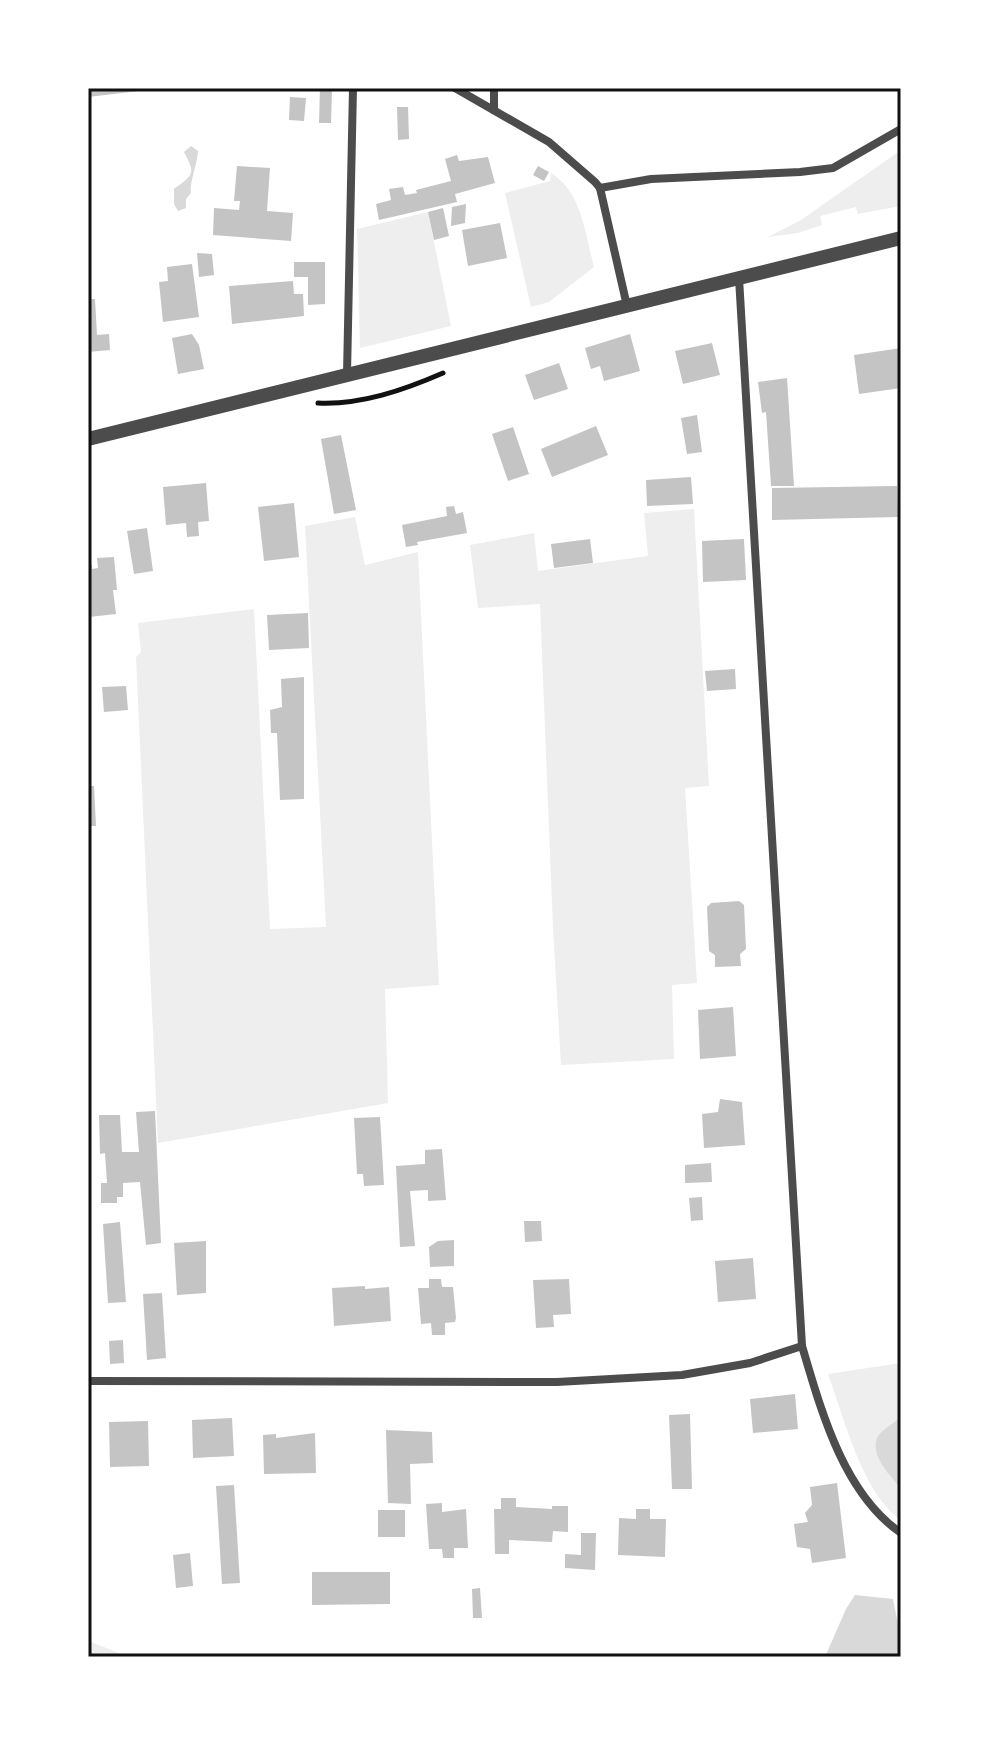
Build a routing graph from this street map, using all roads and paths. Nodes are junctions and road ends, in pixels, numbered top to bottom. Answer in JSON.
{"nodes":[{"id":1,"x":353,"y":88,"type":"edge"},
{"id":2,"x":455,"y":88,"type":"edge"},
{"id":3,"x":494,"y":88,"type":"edge"},
{"id":4,"x":494,"y":110,"type":"junction"},
{"id":5,"x":901,"y":129,"type":"edge"},
{"id":6,"x":600,"y":188,"type":"junction"},
{"id":7,"x":901,"y":238,"type":"edge"},
{"id":8,"x":739,"y":278,"type":"junction"},
{"id":9,"x":627,"y":306,"type":"junction"},
{"id":10,"x":347,"y":374,"type":"junction"},
{"id":11,"x":88,"y":439,"type":"edge"},
{"id":12,"x":802,"y":1346,"type":"junction"},
{"id":13,"x":88,"y":1381,"type":"edge"},
{"id":14,"x":901,"y":1533,"type":"edge"}],
"edges":[{"from":1,"to":10,"type":"street"},
{"from":2,"to":4,"type":"street"},
{"from":3,"to":4,"type":"street"},
{"from":4,"to":6,"type":"street"},
{"from":5,"to":6,"type":"street"},
{"from":6,"to":9,"type":"street"},
{"from":7,"to":8,"type":"street"},
{"from":8,"to":9,"type":"street"},
{"from":8,"to":12,"type":"street"},
{"from":9,"to":10,"type":"street"},
{"from":10,"to":11,"type":"street"},
{"from":12,"to":13,"type":"street"},
{"from":12,"to":14,"type":"street"}]}
